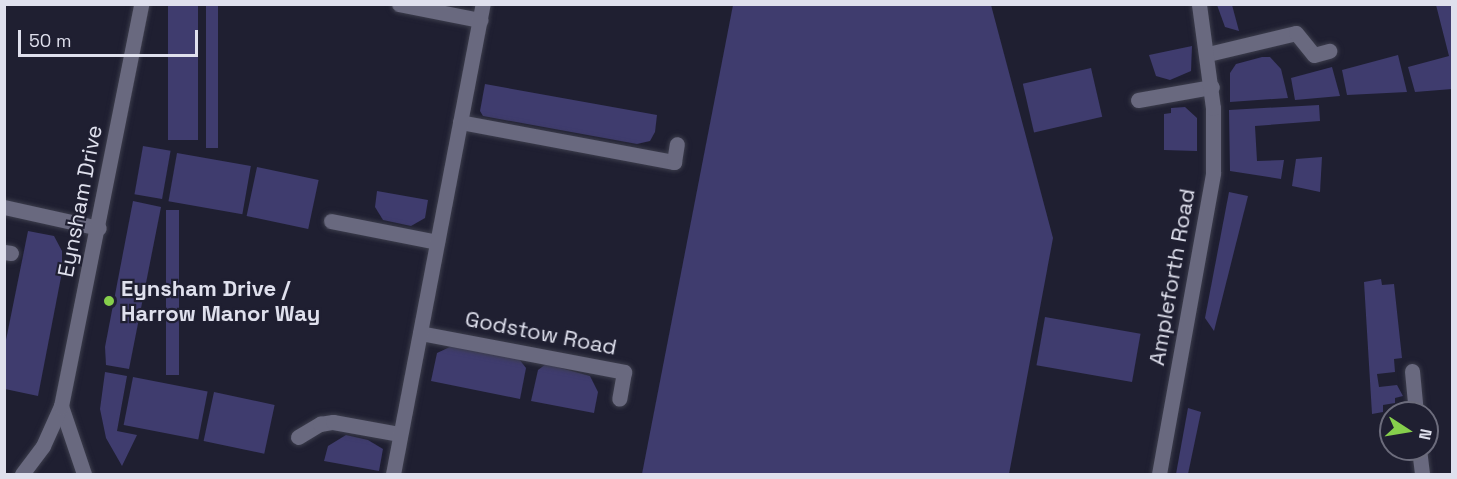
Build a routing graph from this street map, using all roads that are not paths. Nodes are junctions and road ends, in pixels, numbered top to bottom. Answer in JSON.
{"nodes":[{"id":1,"x":141,"y":4,"type":"edge"},
{"id":2,"x":399,"y":4,"type":"edge"},
{"id":3,"x":483,"y":4,"type":"edge"},
{"id":4,"x":1199,"y":4,"type":"edge"},
{"id":5,"x":480,"y":20,"type":"junction"},
{"id":6,"x":1329,"y":51,"type":"dead end"},
{"id":7,"x":1208,"y":54,"type":"junction"},
{"id":8,"x":1212,"y":87,"type":"junction"},
{"id":9,"x":1138,"y":100,"type":"dead end"},
{"id":10,"x":460,"y":122,"type":"junction"},
{"id":11,"x":677,"y":144,"type":"dead end"},
{"id":12,"x":4,"y":207,"type":"edge"},
{"id":13,"x":331,"y":221,"type":"dead end"},
{"id":14,"x":99,"y":228,"type":"junction"},
{"id":15,"x":437,"y":242,"type":"junction"},
{"id":16,"x":420,"y":333,"type":"junction"},
{"id":17,"x":1412,"y":371,"type":"dead end"},
{"id":18,"x":619,"y":399,"type":"dead end"},
{"id":19,"x":1415,"y":401,"type":"edge"},
{"id":20,"x":61,"y":406,"type":"junction"},
{"id":21,"x":400,"y":434,"type":"junction"},
{"id":22,"x":298,"y":437,"type":"dead end"},
{"id":23,"x":22,"y":474,"type":"edge"},
{"id":24,"x":84,"y":474,"type":"edge"},
{"id":25,"x":393,"y":474,"type":"edge"},
{"id":26,"x":1159,"y":474,"type":"edge"}],
"edges":[{"from":1,"to":14,"type":"street","name":"Eynsham Drive"},
{"from":2,"to":5,"type":"street"},
{"from":3,"to":5,"type":"street"},
{"from":4,"to":7,"type":"street","name":"Ampleforth Road"},
{"from":5,"to":10,"type":"street"},
{"from":6,"to":7,"type":"street"},
{"from":7,"to":8,"type":"street","name":"Ampleforth Road"},
{"from":8,"to":9,"type":"street"},
{"from":8,"to":26,"type":"street","name":"Ampleforth Road"},
{"from":10,"to":11,"type":"street"},
{"from":10,"to":15,"type":"street"},
{"from":12,"to":14,"type":"street"},
{"from":13,"to":15,"type":"street"},
{"from":14,"to":20,"type":"street","name":"Eynsham Drive"},
{"from":15,"to":16,"type":"street"},
{"from":16,"to":18,"type":"street","name":"Godstow Road"},
{"from":16,"to":21,"type":"street"},
{"from":17,"to":19,"type":"street"},
{"from":20,"to":23,"type":"street","name":"Eynsham Drive"},
{"from":20,"to":24,"type":"street"},
{"from":21,"to":22,"type":"street"},
{"from":21,"to":25,"type":"street"}]}
